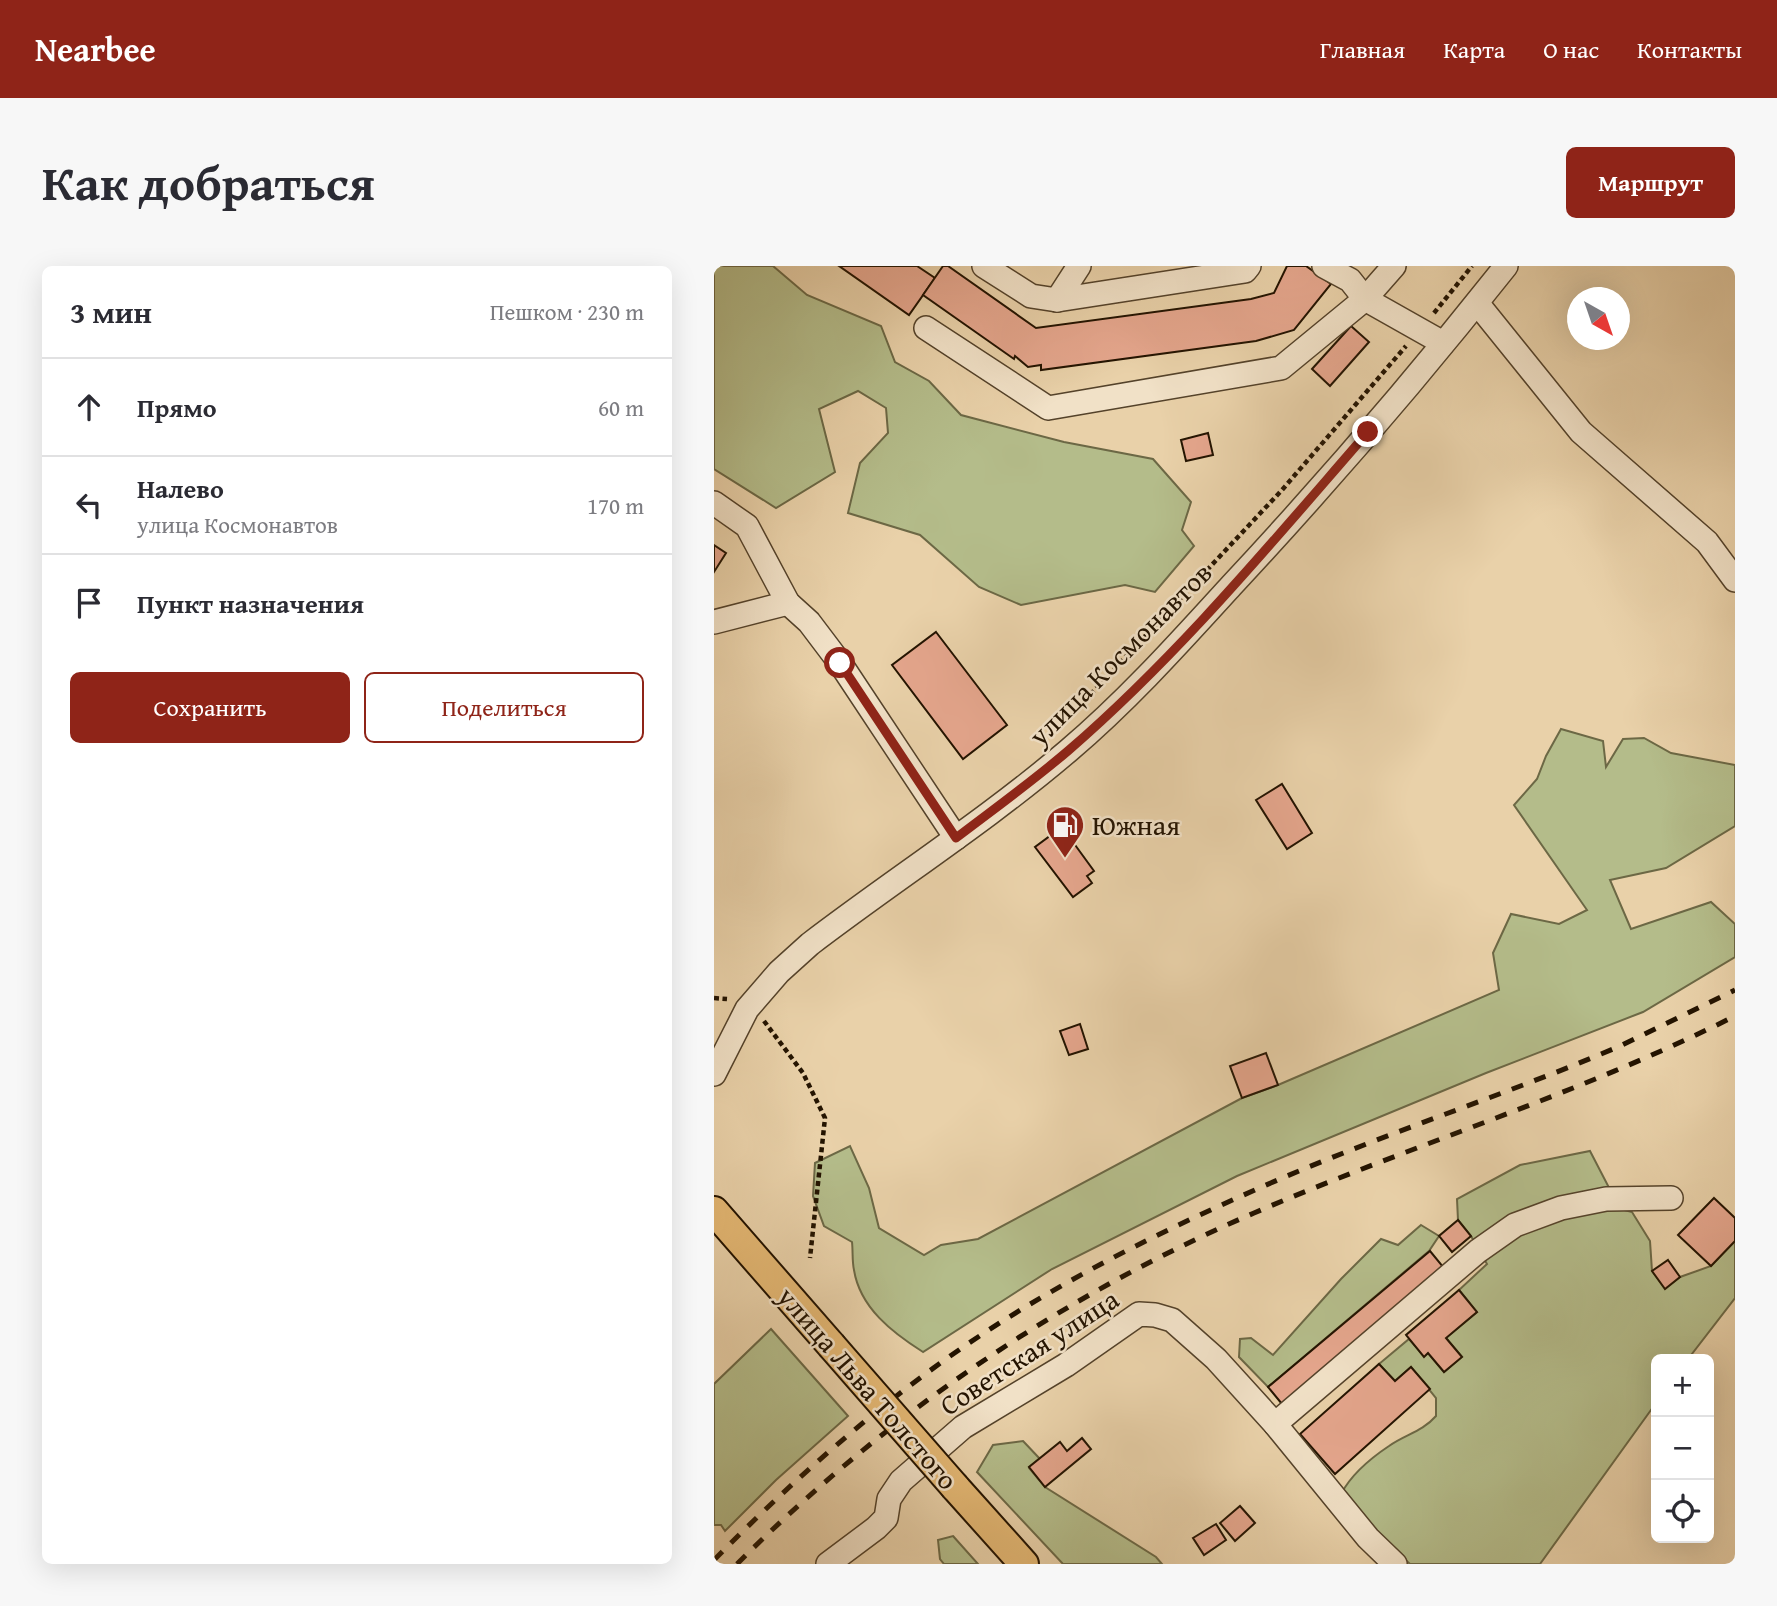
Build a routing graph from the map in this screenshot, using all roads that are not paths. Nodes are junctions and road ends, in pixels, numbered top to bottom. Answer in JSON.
{"nodes":[{"id":1,"x":984,"y":266,"type":"edge"},
{"id":2,"x":1079,"y":266,"type":"edge"},
{"id":3,"x":1249,"y":266,"type":"edge"},
{"id":4,"x":1324,"y":266,"type":"edge"},
{"id":5,"x":1394,"y":266,"type":"edge"},
{"id":6,"x":1507,"y":266,"type":"edge"},
{"id":7,"x":1365,"y":299,"type":"junction"},
{"id":8,"x":1057,"y":300,"type":"junction"},
{"id":9,"x":1477,"y":303,"type":"junction"},
{"id":10,"x":926,"y":328,"type":"dead end"},
{"id":11,"x":1443,"y":343,"type":"junction"},
{"id":12,"x":714,"y":503,"type":"edge"},
{"id":13,"x":1735,"y":580,"type":"edge"},
{"id":14,"x":788,"y":603,"type":"junction"},
{"id":15,"x":714,"y":622,"type":"edge"},
{"id":16,"x":956,"y":838,"type":"junction"},
{"id":17,"x":747,"y":1009,"type":"junction"},
{"id":18,"x":714,"y":1038,"type":"edge"},
{"id":19,"x":714,"y":1074,"type":"edge"},
{"id":20,"x":1671,"y":1198,"type":"dead end"},
{"id":21,"x":714,"y":1210,"type":"edge"},
{"id":22,"x":1275,"y":1424,"type":"junction"},
{"id":23,"x":828,"y":1564,"type":"edge"},
{"id":24,"x":1024,"y":1564,"type":"edge"},
{"id":25,"x":1395,"y":1564,"type":"edge"}],
"edges":[{"from":1,"to":8,"type":"street"},
{"from":2,"to":8,"type":"street"},
{"from":3,"to":8,"type":"street"},
{"from":4,"to":7,"type":"street"},
{"from":5,"to":7,"type":"street"},
{"from":6,"to":9,"type":"street","name":"улица Космонавтов"},
{"from":7,"to":10,"type":"street"},
{"from":7,"to":11,"type":"street"},
{"from":9,"to":11,"type":"street","name":"улица Космонавтов"},
{"from":9,"to":13,"type":"street"},
{"from":11,"to":16,"type":"street","name":"улица Космонавтов"},
{"from":12,"to":14,"type":"street"},
{"from":14,"to":15,"type":"street"},
{"from":14,"to":16,"type":"street"},
{"from":16,"to":17,"type":"street","name":"улица Космонавтов"},
{"from":17,"to":18,"type":"street"},
{"from":17,"to":19,"type":"street","name":"улица Космонавтов"},
{"from":20,"to":22,"type":"street"},
{"from":21,"to":24,"type":"main road","name":"улица Льва Толстого","bridge":true},
{"from":22,"to":23,"type":"street","name":"Советская улица"},
{"from":22,"to":25,"type":"street","name":"Советская улица"}]}
